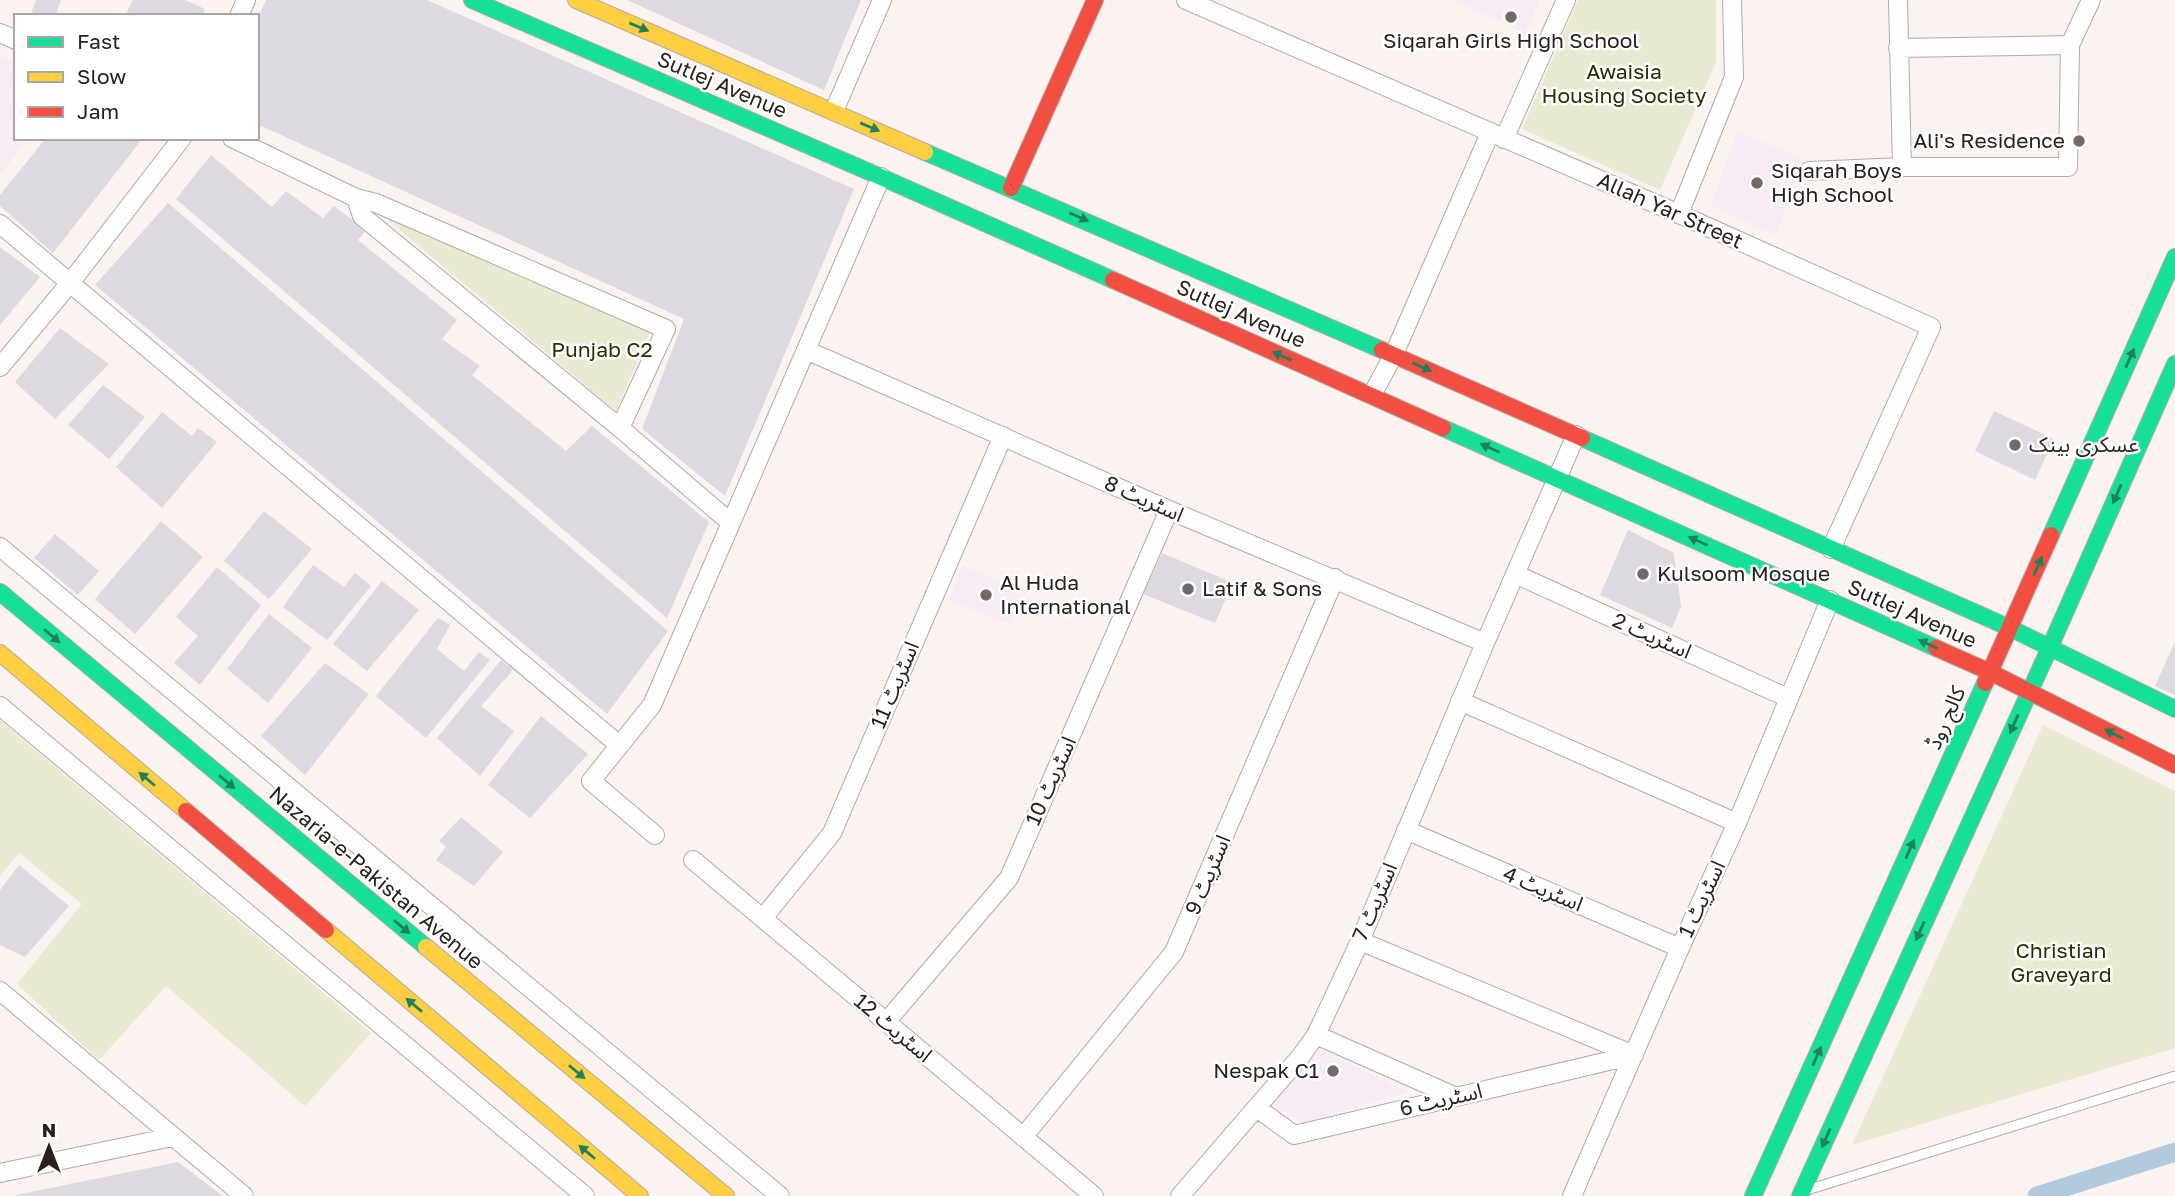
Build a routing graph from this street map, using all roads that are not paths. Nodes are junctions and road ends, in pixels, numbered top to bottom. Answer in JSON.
{"nodes":[{"id":1,"x":472,"y":0,"type":"edge"},
{"id":2,"x":520,"y":0,"type":"edge"},
{"id":3,"x":576,"y":0,"type":"edge"},
{"id":4,"x":882,"y":0,"type":"edge"},
{"id":5,"x":1095,"y":0,"type":"edge"},
{"id":6,"x":1186,"y":0,"type":"edge"},
{"id":7,"x":1566,"y":0,"type":"edge"},
{"id":8,"x":1732,"y":0,"type":"edge"},
{"id":9,"x":1898,"y":0,"type":"edge"},
{"id":10,"x":2091,"y":0,"type":"edge"},
{"id":11,"x":511,"y":17,"type":"junction"},
{"id":12,"x":2070,"y":45,"type":"junction"},
{"id":13,"x":1898,"y":48,"type":"junction"},
{"id":14,"x":834,"y":111,"type":"junction"},
{"id":15,"x":1497,"y":136,"type":"junction"},
{"id":16,"x":180,"y":140,"type":"edge"},
{"id":17,"x":236,"y":140,"type":"edge"},
{"id":18,"x":1902,"y":167,"type":"junction"},
{"id":19,"x":1809,"y":171,"type":"dead end"},
{"id":20,"x":881,"y":177,"type":"junction"},
{"id":21,"x":1011,"y":188,"type":"junction"},
{"id":22,"x":356,"y":198,"type":"junction"},
{"id":23,"x":1679,"y":214,"type":"junction"},
{"id":24,"x":0,"y":224,"type":"edge"},
{"id":25,"x":2175,"y":257,"type":"edge"},
{"id":26,"x":70,"y":283,"type":"junction"},
{"id":27,"x":806,"y":350,"type":"junction"},
{"id":28,"x":1394,"y":354,"type":"junction"},
{"id":29,"x":2175,"y":364,"type":"edge"},
{"id":30,"x":0,"y":367,"type":"edge"},
{"id":31,"x":1371,"y":395,"type":"junction"},
{"id":32,"x":620,"y":429,"type":"junction"},
{"id":33,"x":1576,"y":435,"type":"junction"},
{"id":34,"x":1003,"y":436,"type":"junction"},
{"id":35,"x":1558,"y":478,"type":"junction"},
{"id":36,"x":1170,"y":510,"type":"junction"},
{"id":37,"x":731,"y":523,"type":"junction"},
{"id":38,"x":0,"y":547,"type":"edge"},
{"id":39,"x":1831,"y":549,"type":"junction"},
{"id":40,"x":1516,"y":574,"type":"junction"},
{"id":41,"x":1335,"y":578,"type":"junction"},
{"id":42,"x":0,"y":592,"type":"edge"},
{"id":43,"x":1830,"y":600,"type":"junction"},
{"id":44,"x":0,"y":611,"type":"edge"},
{"id":45,"x":2010,"y":628,"type":"junction"},
{"id":46,"x":0,"y":636,"type":"edge"},
{"id":47,"x":1485,"y":643,"type":"junction"},
{"id":48,"x":2050,"y":647,"type":"junction"},
{"id":49,"x":0,"y":653,"type":"edge"},
{"id":50,"x":1990,"y":672,"type":"junction"},
{"id":51,"x":2029,"y":691,"type":"junction"},
{"id":52,"x":1788,"y":698,"type":"junction"},
{"id":53,"x":1460,"y":701,"type":"junction"},
{"id":54,"x":132,"y":703,"type":"junction"},
{"id":55,"x":0,"y":706,"type":"edge"},
{"id":56,"x":2175,"y":709,"type":"edge"},
{"id":57,"x":620,"y":745,"type":"junction"},
{"id":58,"x":111,"y":748,"type":"junction"},
{"id":59,"x":2175,"y":765,"type":"edge"},
{"id":60,"x":1737,"y":823,"type":"junction"},
{"id":61,"x":1406,"y":830,"type":"junction"},
{"id":62,"x":655,"y":835,"type":"dead end"},
{"id":63,"x":693,"y":860,"type":"dead end"},
{"id":64,"x":763,"y":918,"type":"junction"},
{"id":65,"x":1360,"y":941,"type":"junction"},
{"id":66,"x":1680,"y":948,"type":"junction"},
{"id":67,"x":0,"y":992,"type":"edge"},
{"id":68,"x":886,"y":1022,"type":"junction"},
{"id":69,"x":1315,"y":1035,"type":"junction"},
{"id":70,"x":1634,"y":1055,"type":"junction"},
{"id":71,"x":2175,"y":1076,"type":"edge"},
{"id":72,"x":1456,"y":1097,"type":"junction"},
{"id":73,"x":1256,"y":1108,"type":"junction"},
{"id":74,"x":173,"y":1137,"type":"junction"},
{"id":75,"x":1023,"y":1137,"type":"junction"},
{"id":76,"x":0,"y":1174,"type":"edge"},
{"id":77,"x":1756,"y":1191,"type":"edge"},
{"id":78,"x":1801,"y":1194,"type":"edge"},
{"id":79,"x":244,"y":1196,"type":"edge"},
{"id":80,"x":584,"y":1196,"type":"edge"},
{"id":81,"x":639,"y":1196,"type":"edge"},
{"id":82,"x":726,"y":1196,"type":"edge"},
{"id":83,"x":780,"y":1196,"type":"edge"},
{"id":84,"x":1094,"y":1196,"type":"edge"},
{"id":85,"x":1180,"y":1196,"type":"edge"},
{"id":86,"x":1572,"y":1196,"type":"edge"}],
"edges":[{"from":1,"to":11,"type":"main road","name":"Sutlej Avenue"},
{"from":2,"to":11,"type":"main road"},
{"from":3,"to":14,"type":"main road","name":"Sutlej Avenue","one_way":true},
{"from":4,"to":14,"type":"street"},
{"from":5,"to":21,"type":"main road"},
{"from":6,"to":15,"type":"street","name":"Allah Yar Street"},
{"from":7,"to":15,"type":"street"},
{"from":8,"to":23,"type":"street"},
{"from":9,"to":13,"type":"street"},
{"from":10,"to":12,"type":"street"},
{"from":11,"to":20,"type":"main road","name":"Sutlej Avenue"},
{"from":12,"to":13,"type":"street"},
{"from":12,"to":18,"type":"street"},
{"from":13,"to":18,"type":"street"},
{"from":14,"to":21,"type":"main road","name":"Sutlej Avenue","one_way":true},
{"from":15,"to":23,"type":"street","name":"Allah Yar Street"},
{"from":15,"to":28,"type":"street"},
{"from":16,"to":26,"type":"street"},
{"from":17,"to":22,"type":"street"},
{"from":18,"to":19,"type":"street"},
{"from":20,"to":27,"type":"street"},
{"from":31,"to":20,"type":"main road","name":"Sutlej Avenue","one_way":true},
{"from":21,"to":28,"type":"main road","name":"Sutlej Avenue","one_way":true},
{"from":22,"to":32,"type":"street"},
{"from":22,"to":32,"type":"street"},
{"from":23,"to":39,"type":"street","name":"Allah Yar Street"},
{"from":24,"to":26,"type":"street"},
{"from":45,"to":25,"type":"main road","name":"کالج روڈ","one_way":true},
{"from":26,"to":30,"type":"street"},
{"from":26,"to":57,"type":"street"},
{"from":27,"to":34,"type":"street","name":"اسٹریٹ 8"},
{"from":27,"to":37,"type":"street"},
{"from":28,"to":31,"type":"street"},
{"from":28,"to":33,"type":"main road","name":"Sutlej Avenue","one_way":true},
{"from":29,"to":48,"type":"main road","one_way":true},
{"from":35,"to":31,"type":"main road","name":"Sutlej Avenue","one_way":true},
{"from":32,"to":37,"type":"street"},
{"from":33,"to":35,"type":"street","name":"اسٹریٹ 7"},
{"from":33,"to":39,"type":"main road","name":"Sutlej Avenue"},
{"from":34,"to":36,"type":"street","name":"اسٹریٹ 8"},
{"from":34,"to":64,"type":"street","name":"اسٹریٹ 11"},
{"from":35,"to":40,"type":"street","name":"اسٹریٹ 7"},
{"from":43,"to":35,"type":"main road","name":"Sutlej Avenue","one_way":true},
{"from":36,"to":41,"type":"street","name":"اسٹریٹ 8"},
{"from":36,"to":68,"type":"street","name":"اسٹریٹ 10"},
{"from":37,"to":57,"type":"street"},
{"from":38,"to":83,"type":"street"},
{"from":39,"to":45,"type":"main road","name":"Sutlej Avenue"},
{"from":40,"to":47,"type":"street","name":"اسٹریٹ 7"},
{"from":40,"to":52,"type":"street","name":"اسٹریٹ 2"},
{"from":41,"to":47,"type":"street","name":"اسٹریٹ 8"},
{"from":41,"to":75,"type":"street","name":"اسٹریٹ 9"},
{"from":42,"to":54,"type":"main road","name":"Nazaria-e-Pakistan Avenue","one_way":true},
{"from":50,"to":43,"type":"main road","name":"Sutlej Avenue","one_way":true},
{"from":43,"to":52,"type":"street","name":"اسٹریٹ 1"},
{"from":44,"to":54,"type":"main road"},
{"from":45,"to":48,"type":"main road","name":"Sutlej Avenue"},
{"from":45,"to":50,"type":"main road","name":"کالج روڈ"},
{"from":46,"to":58,"type":"main road"},
{"from":47,"to":53,"type":"street","name":"اسٹریٹ 7"},
{"from":48,"to":51,"type":"main road"},
{"from":48,"to":56,"type":"main road","name":"Sutlej Avenue"},
{"from":49,"to":58,"type":"main road"},
{"from":50,"to":51,"type":"main road","name":"Sutlej Avenue"},
{"from":77,"to":50,"type":"main road","name":"کالج روڈ","one_way":true},
{"from":59,"to":51,"type":"main road","name":"Sutlej Avenue","one_way":true},
{"from":51,"to":78,"type":"main road","one_way":true},
{"from":52,"to":60,"type":"street","name":"اسٹریٹ 1"},
{"from":53,"to":60,"type":"street"},
{"from":53,"to":61,"type":"street","name":"اسٹریٹ 7"},
{"from":54,"to":82,"type":"main road","name":"Nazaria-e-Pakistan Avenue","one_way":true},
{"from":55,"to":80,"type":"street"},
{"from":57,"to":62,"type":"street"},
{"from":81,"to":58,"type":"main road","one_way":true},
{"from":60,"to":66,"type":"street","name":"اسٹریٹ 1"},
{"from":61,"to":65,"type":"street","name":"اسٹریٹ 7"},
{"from":61,"to":66,"type":"street","name":"اسٹریٹ 4"},
{"from":63,"to":64,"type":"street","name":"اسٹریٹ 12"},
{"from":64,"to":68,"type":"street","name":"اسٹریٹ 12"},
{"from":65,"to":69,"type":"street","name":"اسٹریٹ 7"},
{"from":65,"to":70,"type":"street"},
{"from":66,"to":70,"type":"street","name":"اسٹریٹ 1"},
{"from":67,"to":74,"type":"street"},
{"from":68,"to":75,"type":"street","name":"اسٹریٹ 12"},
{"from":69,"to":72,"type":"street"},
{"from":69,"to":73,"type":"street","name":"اسٹریٹ 7"},
{"from":70,"to":72,"type":"street","name":"اسٹریٹ 6"},
{"from":70,"to":86,"type":"street","name":"اسٹریٹ 1"},
{"from":71,"to":78,"type":"lane"},
{"from":72,"to":73,"type":"street","name":"اسٹریٹ 6"},
{"from":73,"to":85,"type":"street","name":"اسٹریٹ 7"},
{"from":74,"to":76,"type":"street"},
{"from":74,"to":79,"type":"street"},
{"from":75,"to":84,"type":"street","name":"اسٹریٹ 12"}]}
